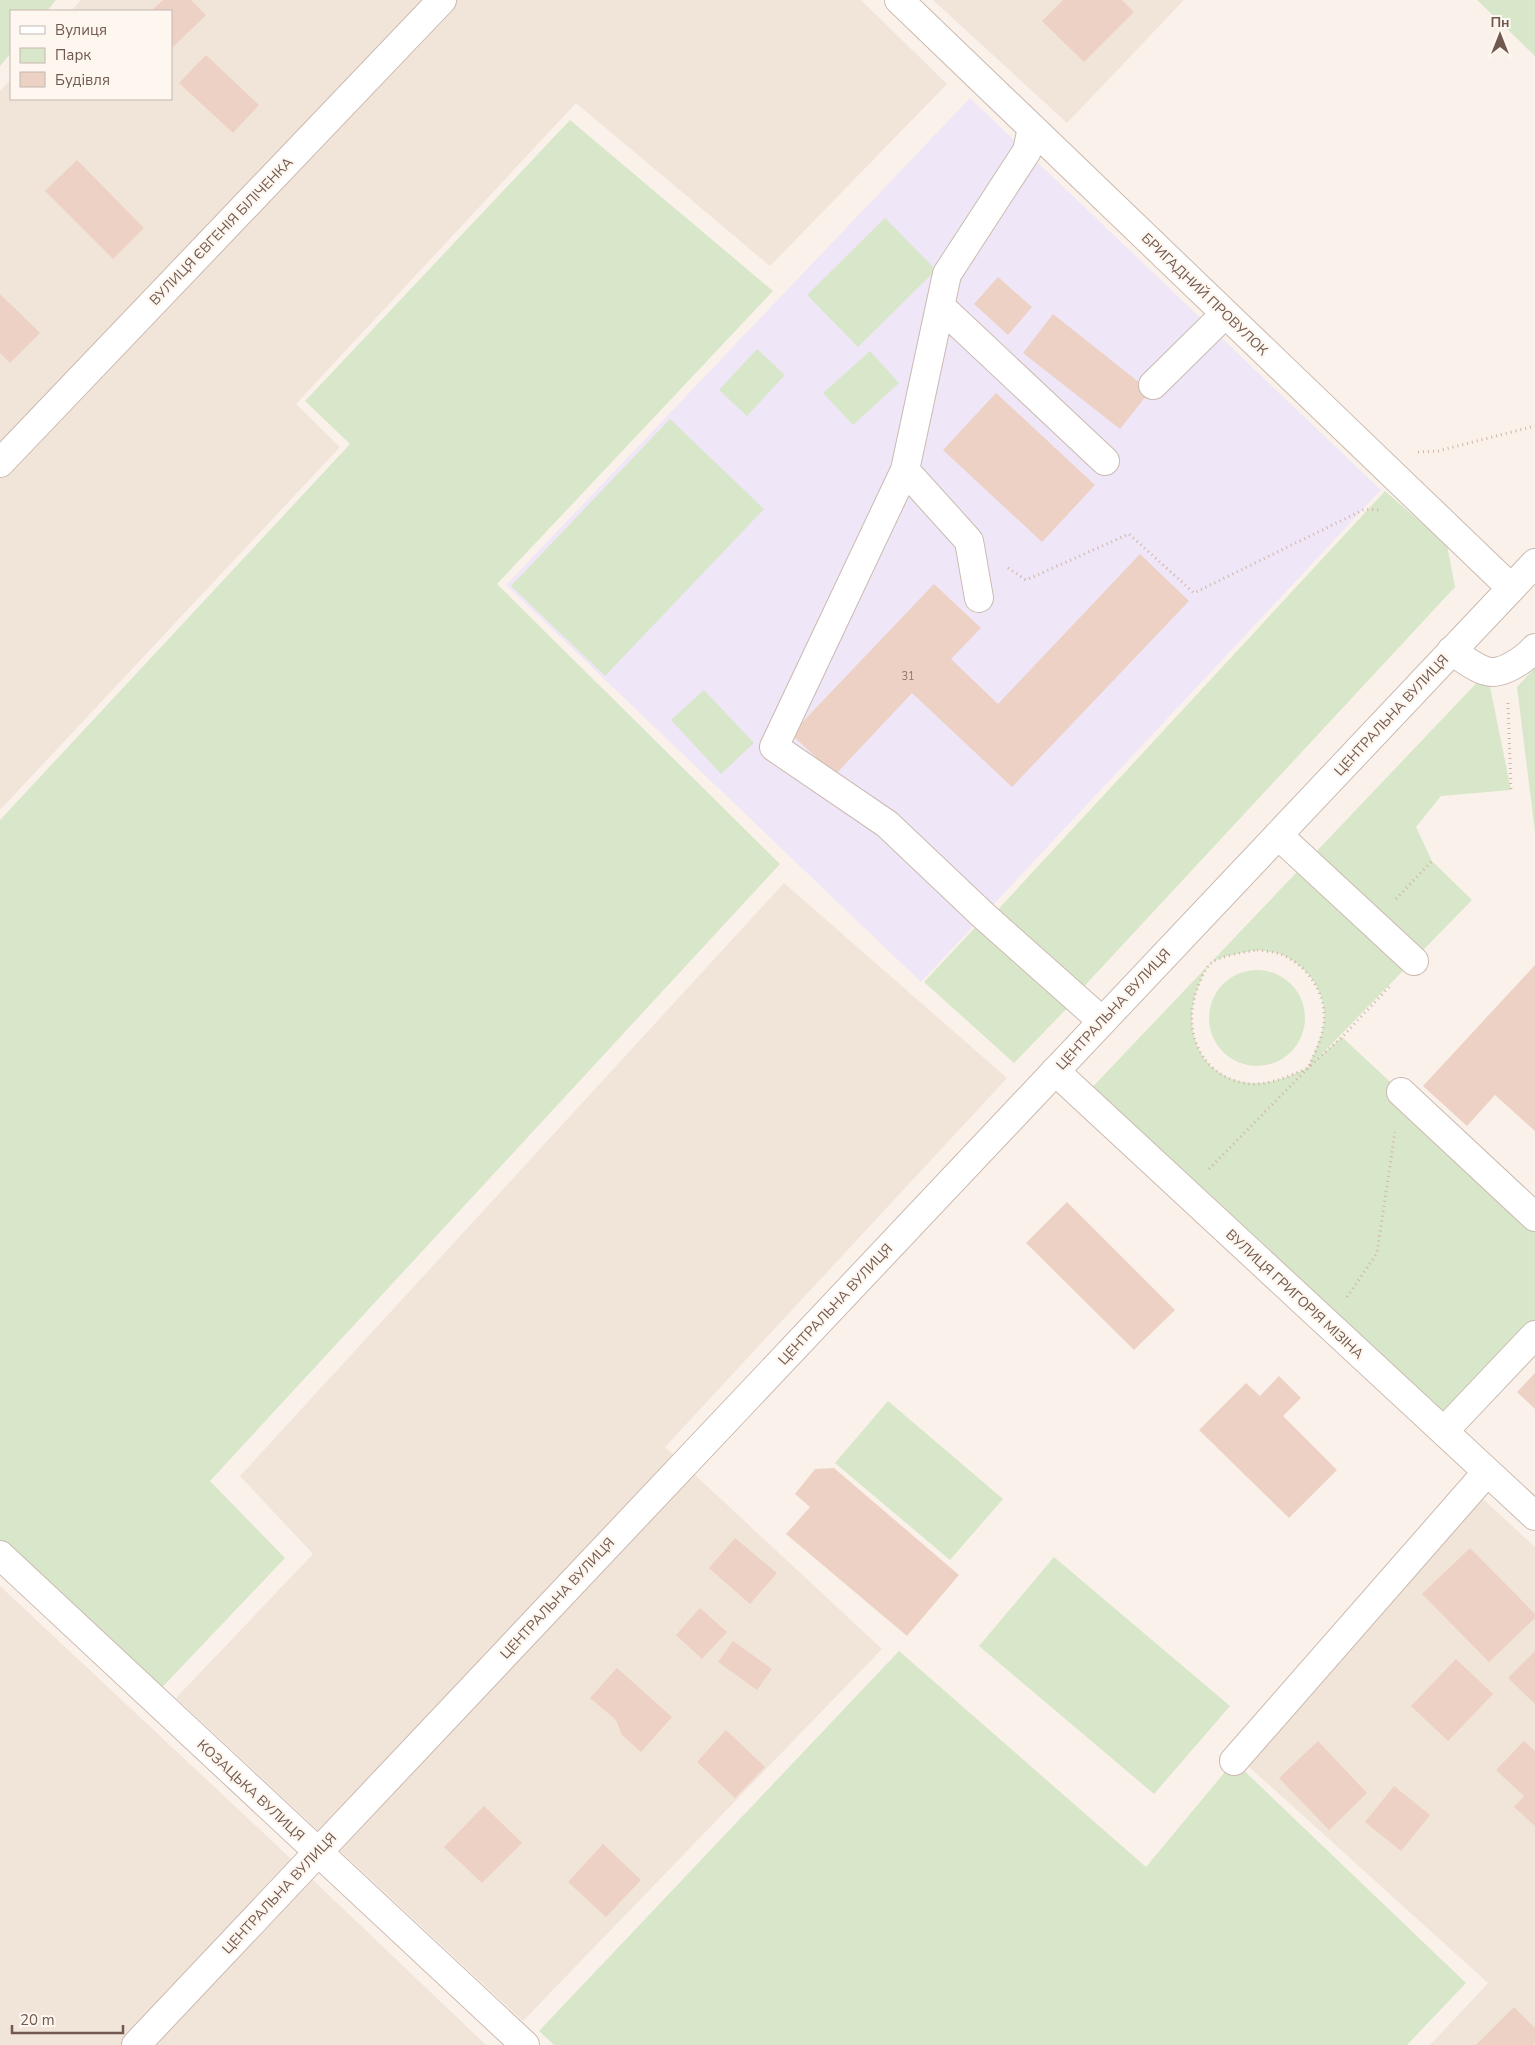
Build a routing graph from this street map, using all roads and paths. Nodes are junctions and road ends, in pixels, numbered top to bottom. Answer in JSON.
{"nodes":[{"id":1,"x":442,"y":0,"type":"edge"},
{"id":2,"x":899,"y":0,"type":"edge"},
{"id":3,"x":1032,"y":128,"type":"junction"},
{"id":4,"x":940,"y":306,"type":"junction"},
{"id":5,"x":1225,"y":314,"type":"junction"},
{"id":6,"x":1154,"y":385,"type":"dead end"},
{"id":7,"x":1535,"y":426,"type":"edge"},
{"id":8,"x":1369,"y":453,"type":"junction"},
{"id":9,"x":1105,"y":461,"type":"dead end"},
{"id":10,"x":0,"y":463,"type":"edge"},
{"id":11,"x":905,"y":470,"type":"junction"},
{"id":12,"x":1431,"y":511,"type":"junction"},
{"id":13,"x":969,"y":541,"type":"junction"},
{"id":14,"x":1535,"y":563,"type":"edge"},
{"id":15,"x":1511,"y":588,"type":"junction"},
{"id":16,"x":979,"y":598,"type":"dead end"},
{"id":17,"x":1535,"y":648,"type":"edge"},
{"id":18,"x":1451,"y":651,"type":"junction"},
{"id":19,"x":1506,"y":669,"type":"junction"},
{"id":20,"x":1511,"y":790,"type":"dead end"},
{"id":21,"x":1278,"y":835,"type":"junction"},
{"id":22,"x":1432,"y":861,"type":"dead end"},
{"id":23,"x":1373,"y":922,"type":"junction"},
{"id":24,"x":1414,"y":961,"type":"joint"},
{"id":25,"x":1102,"y":1021,"type":"junction"},
{"id":26,"x":1308,"y":1068,"type":"junction"},
{"id":27,"x":1054,"y":1071,"type":"junction"},
{"id":28,"x":1401,"y":1092,"type":"joint"},
{"id":29,"x":1186,"y":1192,"type":"junction"},
{"id":30,"x":1535,"y":1217,"type":"edge"},
{"id":31,"x":1328,"y":1324,"type":"junction"},
{"id":32,"x":1535,"y":1335,"type":"edge"},
{"id":33,"x":1444,"y":1431,"type":"junction"},
{"id":34,"x":1487,"y":1472,"type":"junction"},
{"id":35,"x":1535,"y":1516,"type":"edge"},
{"id":36,"x":0,"y":1555,"type":"edge"},
{"id":37,"x":1234,"y":1761,"type":"dead end"},
{"id":38,"x":318,"y":1852,"type":"junction"},
{"id":39,"x":136,"y":2045,"type":"edge"},
{"id":40,"x":525,"y":2045,"type":"edge"}],
"edges":[{"from":1,"to":10,"type":"street","name":"ВУЛИЦЯ ЄВГЕНІЯ БІЛІЧЕНКА"},
{"from":2,"to":3,"type":"street","name":"БРИГАДНИЙ ПРОВУЛОК"},
{"from":3,"to":4,"type":"street"},
{"from":3,"to":5,"type":"street","name":"БРИГАДНИЙ ПРОВУЛОК"},
{"from":4,"to":9,"type":"street"},
{"from":4,"to":11,"type":"street"},
{"from":5,"to":6,"type":"street"},
{"from":5,"to":8,"type":"street","name":"БРИГАДНИЙ ПРОВУЛОК"},
{"from":7,"to":8,"type":"path"},
{"from":8,"to":12,"type":"street","name":"БРИГАДНИЙ ПРОВУЛОК"},
{"from":11,"to":13,"type":"street"},
{"from":11,"to":25,"type":"street"},
{"from":12,"to":13,"type":"path"},
{"from":12,"to":15,"type":"street","name":"БРИГАДНИЙ ПРОВУЛОК"},
{"from":13,"to":16,"type":"street"},
{"from":14,"to":15,"type":"street","name":"ЦЕНТРАЛЬНА ВУЛИЦЯ"},
{"from":15,"to":18,"type":"street","name":"ЦЕНТРАЛЬНА ВУЛИЦЯ"},
{"from":17,"to":19,"type":"street"},
{"from":18,"to":19,"type":"street"},
{"from":18,"to":21,"type":"street","name":"ЦЕНТРАЛЬНА ВУЛИЦЯ"},
{"from":19,"to":20,"type":"path"},
{"from":21,"to":23,"type":"street"},
{"from":21,"to":25,"type":"street","name":"ЦЕНТРАЛЬНА ВУЛИЦЯ"},
{"from":22,"to":23,"type":"path"},
{"from":23,"to":24,"type":"street"},
{"from":24,"to":26,"type":"path"},
{"from":25,"to":27,"type":"street","name":"ЦЕНТРАЛЬНА ВУЛИЦЯ"},
{"from":26,"to":26,"type":"path"},
{"from":26,"to":29,"type":"path"},
{"from":27,"to":29,"type":"street","name":"ВУЛИЦЯ ГРИГОРІЯ МІЗІНА"},
{"from":27,"to":38,"type":"street","name":"ЦЕНТРАЛЬНА ВУЛИЦЯ"},
{"from":28,"to":30,"type":"street"},
{"from":28,"to":31,"type":"path"},
{"from":29,"to":31,"type":"street","name":"ВУЛИЦЯ ГРИГОРІЯ МІЗІНА"},
{"from":31,"to":33,"type":"street","name":"ВУЛИЦЯ ГРИГОРІЯ МІЗІНА"},
{"from":32,"to":33,"type":"street"},
{"from":33,"to":34,"type":"street","name":"ВУЛИЦЯ ГРИГОРІЯ МІЗІНА"},
{"from":34,"to":35,"type":"street","name":"ВУЛИЦЯ ГРИГОРІЯ МІЗІНА"},
{"from":34,"to":37,"type":"street"},
{"from":36,"to":38,"type":"street","name":"КОЗАЦЬКА ВУЛИЦЯ"},
{"from":38,"to":39,"type":"street","name":"ЦЕНТРАЛЬНА ВУЛИЦЯ"},
{"from":38,"to":40,"type":"street","name":"КОЗАЦЬКА ВУЛИЦЯ"}]}
